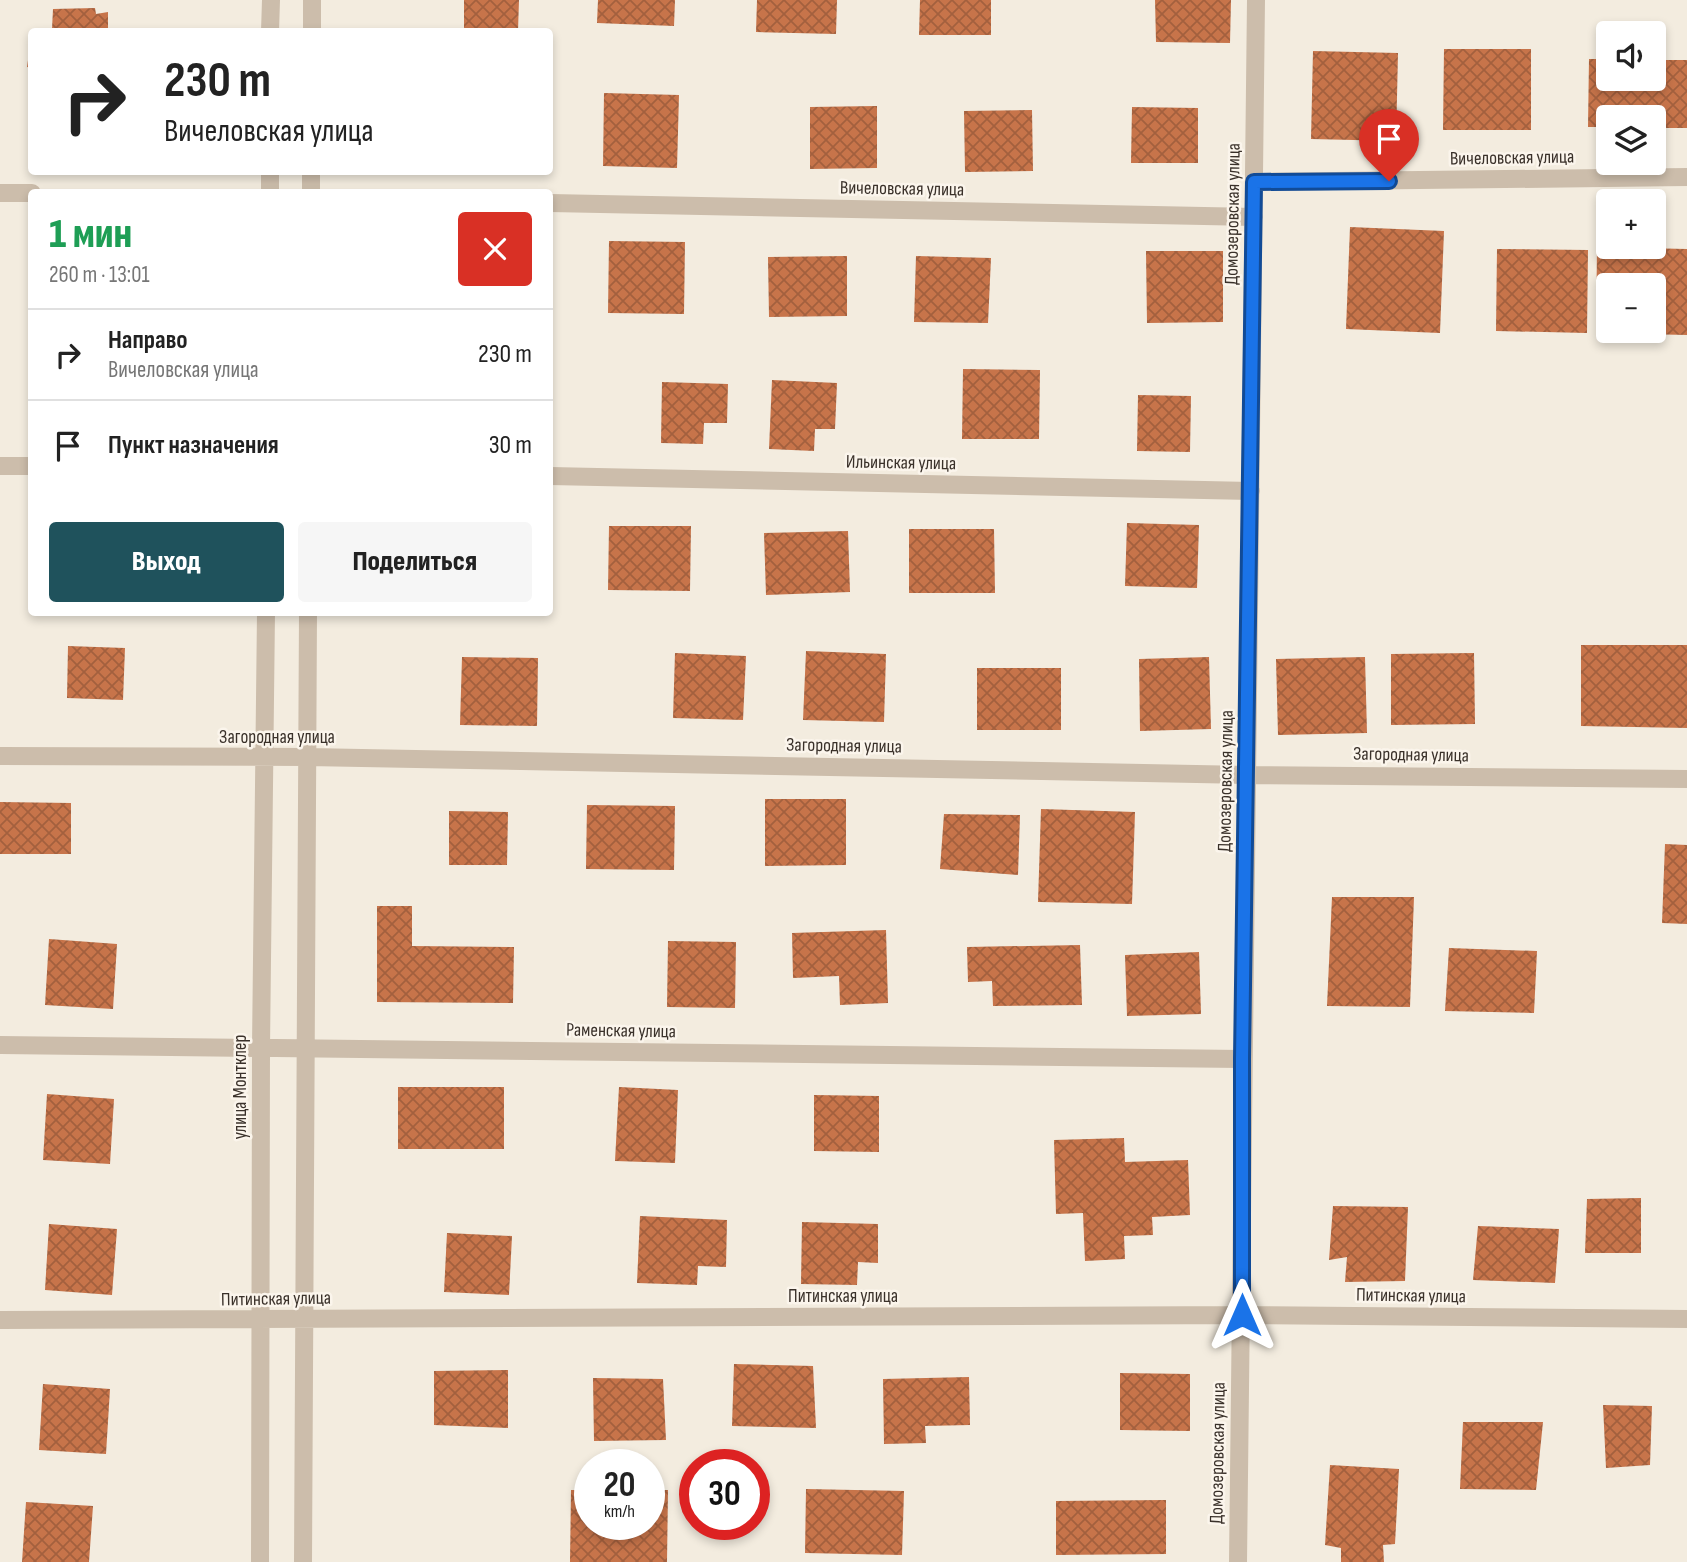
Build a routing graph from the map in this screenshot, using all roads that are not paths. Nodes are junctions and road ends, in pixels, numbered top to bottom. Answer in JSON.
{"nodes":[{"id":1,"x":271,"y":0,"type":"edge"},
{"id":2,"x":312,"y":0,"type":"edge"},
{"id":3,"x":1256,"y":0,"type":"edge"},
{"id":4,"x":271,"y":28,"type":"edge"},
{"id":5,"x":312,"y":28,"type":"edge"},
{"id":6,"x":1687,"y":177,"type":"edge"},
{"id":7,"x":1254,"y":182,"type":"junction"},
{"id":8,"x":0,"y":193,"type":"edge"},
{"id":9,"x":28,"y":194,"type":"edge"},
{"id":10,"x":553,"y":203,"type":"edge"},
{"id":11,"x":1254,"y":217,"type":"junction"},
{"id":12,"x":0,"y":466,"type":"edge"},
{"id":13,"x":28,"y":466,"type":"edge"},
{"id":14,"x":553,"y":476,"type":"edge"},
{"id":15,"x":1251,"y":491,"type":"junction"},
{"id":16,"x":266,"y":616,"type":"edge"},
{"id":17,"x":309,"y":616,"type":"edge"},
{"id":18,"x":0,"y":756,"type":"edge"},
{"id":19,"x":265,"y":757,"type":"junction"},
{"id":20,"x":307,"y":757,"type":"junction"},
{"id":21,"x":1248,"y":775,"type":"junction"},
{"id":22,"x":1687,"y":779,"type":"edge"},
{"id":23,"x":0,"y":1045,"type":"edge"},
{"id":24,"x":261,"y":1047,"type":"junction"},
{"id":25,"x":306,"y":1048,"type":"junction"},
{"id":26,"x":1242,"y":1059,"type":"junction"},
{"id":27,"x":1242,"y":1315,"type":"junction"},
{"id":28,"x":305,"y":1319,"type":"junction"},
{"id":29,"x":1687,"y":1319,"type":"edge"},
{"id":30,"x":0,"y":1320,"type":"edge"},
{"id":31,"x":260,"y":1321,"type":"junction"},
{"id":32,"x":260,"y":1562,"type":"edge"},
{"id":33,"x":303,"y":1562,"type":"edge"},
{"id":34,"x":1238,"y":1562,"type":"edge"}],
"edges":[{"from":1,"to":4,"type":"street"},
{"from":2,"to":5,"type":"street"},
{"from":3,"to":7,"type":"street","name":"Домозеровская улица"},
{"from":6,"to":7,"type":"street","name":"Вичеловская улица"},
{"from":7,"to":11,"type":"street","name":"Домозеровская улица"},
{"from":8,"to":9,"type":"street"},
{"from":10,"to":11,"type":"street","name":"Вичеловская улица"},
{"from":11,"to":15,"type":"street","name":"Домозеровская улица"},
{"from":12,"to":13,"type":"street"},
{"from":14,"to":15,"type":"street","name":"Ильинская улица"},
{"from":15,"to":21,"type":"street","name":"Домозеровская улица"},
{"from":16,"to":19,"type":"street","name":"улица Монтклер"},
{"from":17,"to":20,"type":"street"},
{"from":18,"to":19,"type":"street","name":"Загородная улица"},
{"from":19,"to":20,"type":"street","name":"Загородная улица"},
{"from":19,"to":24,"type":"street","name":"улица Монтклер"},
{"from":20,"to":21,"type":"street","name":"Загородная улица"},
{"from":20,"to":25,"type":"street"},
{"from":21,"to":22,"type":"street","name":"Загородная улица"},
{"from":21,"to":26,"type":"street","name":"Домозеровская улица"},
{"from":23,"to":24,"type":"street","name":"Раменская улица"},
{"from":24,"to":25,"type":"street","name":"Раменская улица"},
{"from":24,"to":31,"type":"street","name":"улица Монтклер"},
{"from":25,"to":26,"type":"street","name":"Раменская улица"},
{"from":25,"to":28,"type":"street"},
{"from":26,"to":27,"type":"street","name":"Домозеровская улица"},
{"from":27,"to":28,"type":"street","name":"Питинская улица"},
{"from":27,"to":29,"type":"street","name":"Питинская улица"},
{"from":27,"to":34,"type":"street","name":"Домозеровская улица"},
{"from":28,"to":31,"type":"street","name":"Питинская улица"},
{"from":28,"to":33,"type":"street"},
{"from":30,"to":31,"type":"street","name":"Питинская улица"},
{"from":31,"to":32,"type":"street","name":"улица Монтклер"}]}
